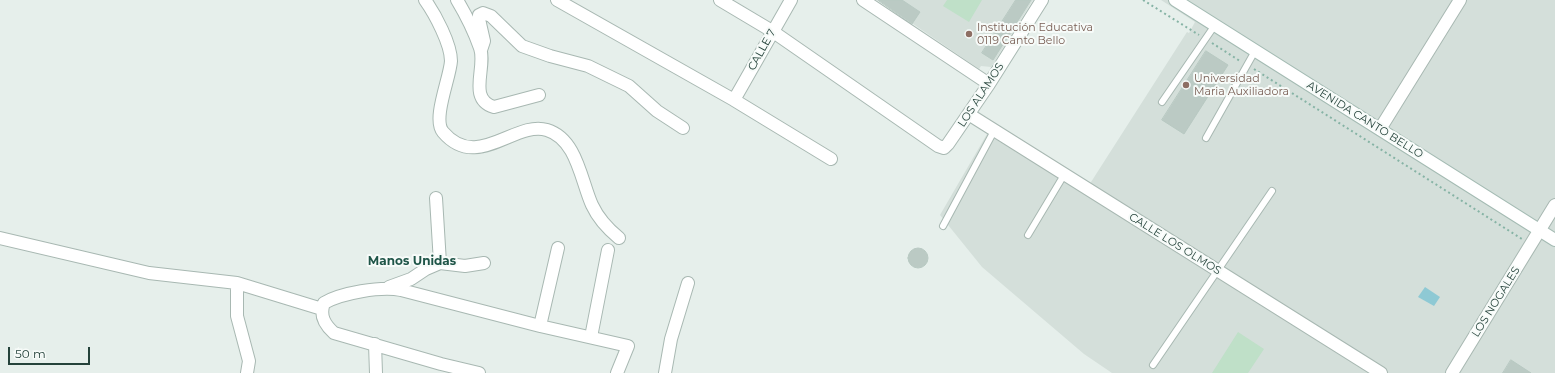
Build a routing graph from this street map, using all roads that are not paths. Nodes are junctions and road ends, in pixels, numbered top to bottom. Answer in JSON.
{"nodes":[{"id":1,"x":425,"y":0,"type":"edge"},
{"id":2,"x":457,"y":0,"type":"edge"},
{"id":3,"x":557,"y":0,"type":"edge"},
{"id":4,"x":720,"y":0,"type":"edge"},
{"id":5,"x":792,"y":0,"type":"edge"},
{"id":6,"x":863,"y":0,"type":"edge"},
{"id":7,"x":1042,"y":0,"type":"edge"},
{"id":8,"x":1174,"y":0,"type":"edge"},
{"id":9,"x":1460,"y":0,"type":"edge"},
{"id":10,"x":1215,"y":25,"type":"junction"},
{"id":11,"x":772,"y":31,"type":"junction"},
{"id":12,"x":481,"y":50,"type":"junction"},
{"id":13,"x":1255,"y":51,"type":"junction"},
{"id":14,"x":989,"y":84,"type":"junction"},
{"id":15,"x":540,"y":94,"type":"dead end"},
{"id":16,"x":734,"y":100,"type":"junction"},
{"id":17,"x":1162,"y":102,"type":"dead end"},
{"id":18,"x":970,"y":115,"type":"junction"},
{"id":19,"x":683,"y":128,"type":"dead end"},
{"id":20,"x":1380,"y":129,"type":"junction"},
{"id":21,"x":994,"y":131,"type":"junction"},
{"id":22,"x":1206,"y":138,"type":"dead end"},
{"id":23,"x":831,"y":159,"type":"dead end"},
{"id":24,"x":1064,"y":175,"type":"junction"},
{"id":25,"x":1272,"y":191,"type":"dead end"},
{"id":26,"x":436,"y":198,"type":"dead end"},
{"id":27,"x":1555,"y":204,"type":"edge"},
{"id":28,"x":942,"y":226,"type":"dead end"},
{"id":29,"x":1539,"y":230,"type":"junction"},
{"id":30,"x":1028,"y":235,"type":"dead end"},
{"id":31,"x":0,"y":238,"type":"edge"},
{"id":32,"x":619,"y":238,"type":"dead end"},
{"id":33,"x":1555,"y":240,"type":"edge"},
{"id":34,"x":558,"y":248,"type":"dead end"},
{"id":35,"x":608,"y":250,"type":"dead end"},
{"id":36,"x":440,"y":263,"type":"junction"},
{"id":37,"x":484,"y":263,"type":"dead end"},
{"id":38,"x":1217,"y":270,"type":"junction"},
{"id":39,"x":237,"y":283,"type":"junction"},
{"id":40,"x":688,"y":283,"type":"dead end"},
{"id":41,"x":388,"y":288,"type":"junction"},
{"id":42,"x":322,"y":309,"type":"junction"},
{"id":43,"x":540,"y":326,"type":"junction"},
{"id":44,"x":591,"y":338,"type":"junction"},
{"id":45,"x":375,"y":344,"type":"junction"},
{"id":46,"x":1153,"y":365,"type":"dead end"},
{"id":47,"x":440,"y":369,"type":"edge"},
{"id":48,"x":247,"y":373,"type":"edge"},
{"id":49,"x":376,"y":373,"type":"edge"},
{"id":50,"x":477,"y":373,"type":"edge"},
{"id":51,"x":616,"y":373,"type":"edge"},
{"id":52,"x":665,"y":373,"type":"edge"},
{"id":53,"x":1382,"y":373,"type":"edge"},
{"id":54,"x":1452,"y":373,"type":"edge"}],
"edges":[{"from":1,"to":32,"type":"street"},
{"from":2,"to":12,"type":"street"},
{"from":3,"to":16,"type":"street"},
{"from":4,"to":11,"type":"street"},
{"from":5,"to":11,"type":"street","name":"CALLE 7"},
{"from":6,"to":14,"type":"street"},
{"from":7,"to":14,"type":"street","name":"LOS ALAMOS"},
{"from":8,"to":10,"type":"street","name":"AVENIDA CANTO BELLO"},
{"from":9,"to":20,"type":"street"},
{"from":10,"to":13,"type":"street","name":"AVENIDA CANTO BELLO"},
{"from":10,"to":17,"type":"lane"},
{"from":11,"to":16,"type":"street","name":"CALLE 7"},
{"from":11,"to":18,"type":"street","name":"LOS ALAMOS"},
{"from":12,"to":15,"type":"street"},
{"from":12,"to":19,"type":"street"},
{"from":13,"to":20,"type":"street","name":"AVENIDA CANTO BELLO"},
{"from":13,"to":22,"type":"lane"},
{"from":14,"to":18,"type":"street","name":"LOS ALAMOS"},
{"from":16,"to":23,"type":"street"},
{"from":18,"to":21,"type":"street","name":"CALLE LOS OLMOS"},
{"from":20,"to":29,"type":"street","name":"AVENIDA CANTO BELLO"},
{"from":21,"to":24,"type":"street","name":"CALLE LOS OLMOS"},
{"from":21,"to":28,"type":"lane"},
{"from":24,"to":30,"type":"lane"},
{"from":24,"to":38,"type":"street","name":"CALLE LOS OLMOS"},
{"from":25,"to":38,"type":"lane"},
{"from":26,"to":36,"type":"street"},
{"from":27,"to":29,"type":"street","name":"LOS NOGALES"},
{"from":29,"to":33,"type":"street","name":"AVENIDA CANTO BELLO"},
{"from":29,"to":54,"type":"street","name":"LOS NOGALES"},
{"from":31,"to":39,"type":"street"},
{"from":34,"to":43,"type":"street"},
{"from":35,"to":44,"type":"street"},
{"from":36,"to":37,"type":"street"},
{"from":36,"to":41,"type":"street"},
{"from":38,"to":46,"type":"lane"},
{"from":38,"to":53,"type":"street","name":"CALLE LOS OLMOS"},
{"from":39,"to":42,"type":"street"},
{"from":39,"to":48,"type":"street"},
{"from":40,"to":52,"type":"street"},
{"from":41,"to":42,"type":"street"},
{"from":41,"to":43,"type":"street"},
{"from":42,"to":45,"type":"street"},
{"from":43,"to":44,"type":"street"},
{"from":44,"to":51,"type":"street"},
{"from":45,"to":47,"type":"street"},
{"from":45,"to":49,"type":"street"},
{"from":47,"to":50,"type":"street"}]}
